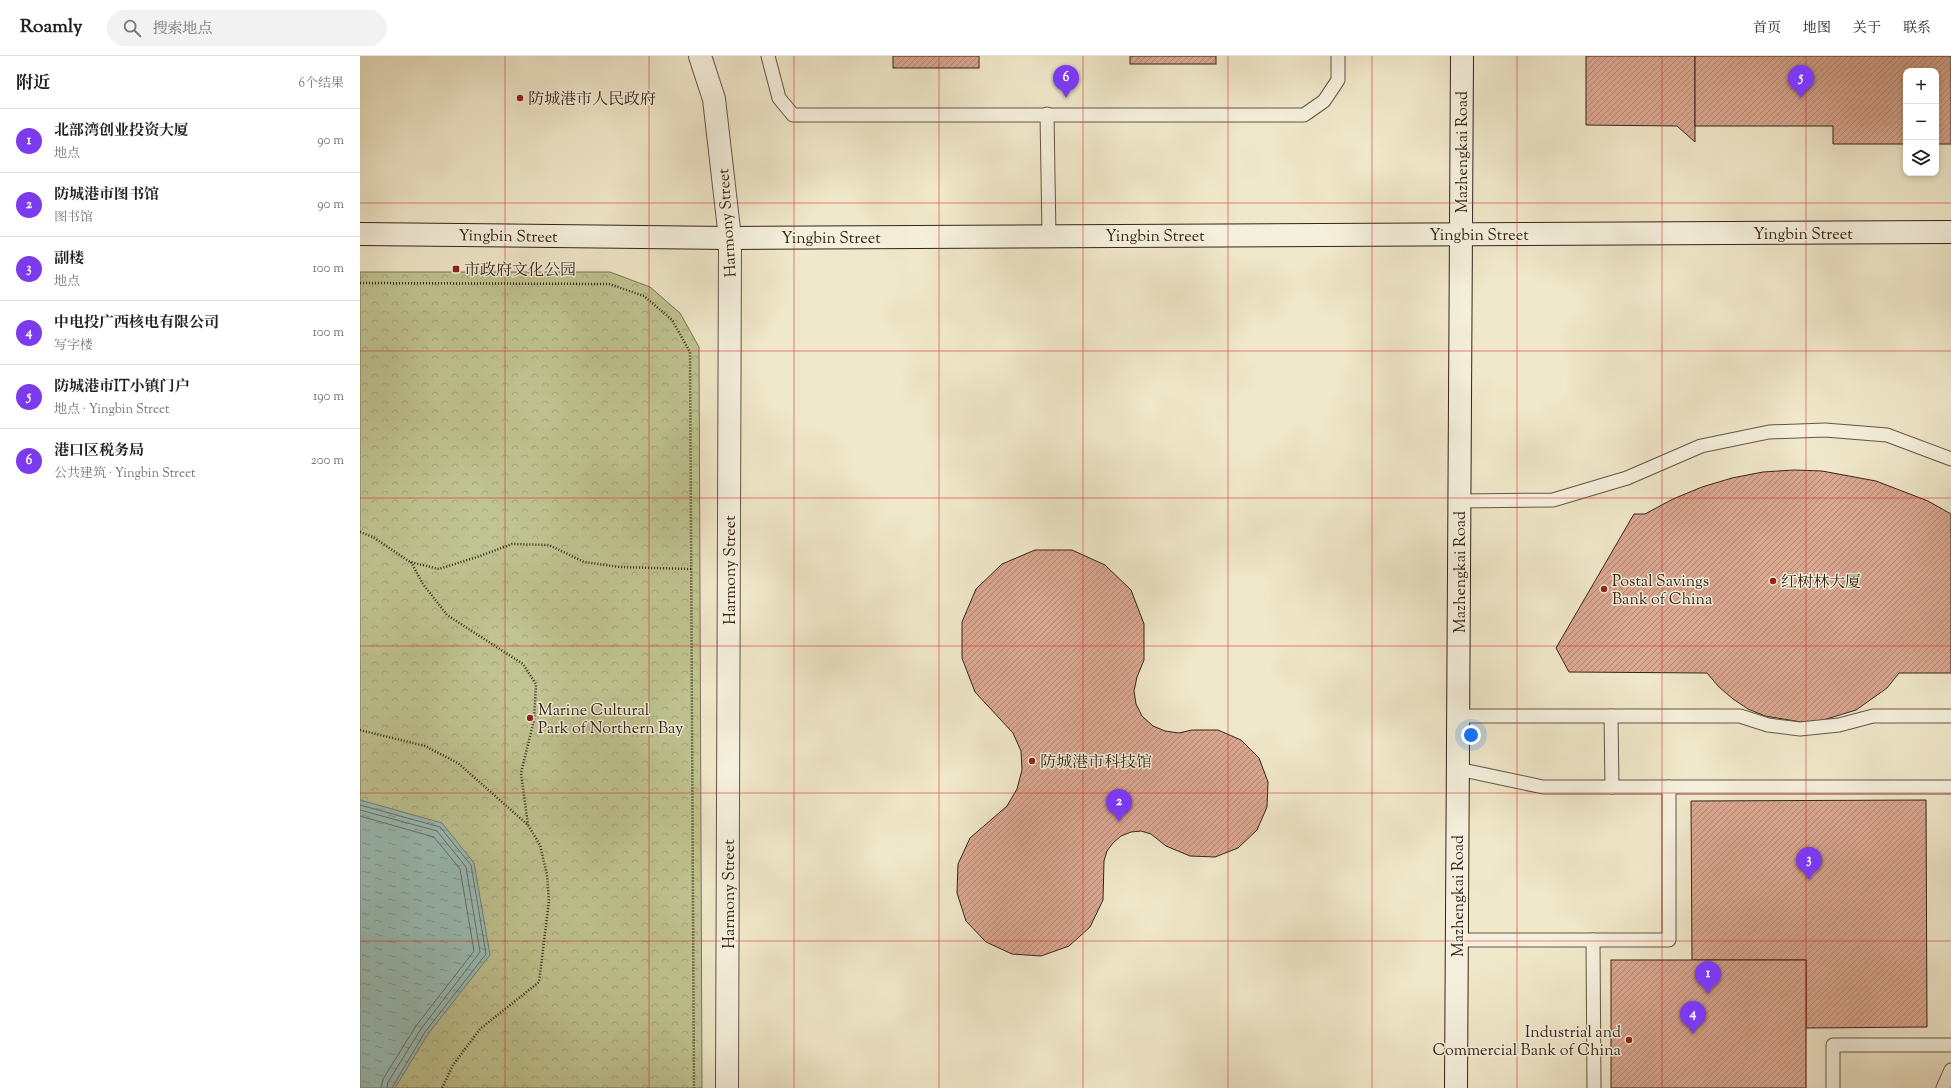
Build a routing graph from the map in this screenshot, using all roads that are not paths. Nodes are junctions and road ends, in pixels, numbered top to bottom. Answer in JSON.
{"nodes":[{"id":1,"x":700,"y":56,"type":"edge"},
{"id":2,"x":768,"y":56,"type":"edge"},
{"id":3,"x":1338,"y":56,"type":"edge"},
{"id":4,"x":1462,"y":56,"type":"edge"},
{"id":5,"x":1047,"y":114,"type":"junction"},
{"id":6,"x":1951,"y":232,"type":"edge"},
{"id":7,"x":360,"y":234,"type":"edge"},
{"id":8,"x":1460,"y":234,"type":"junction"},
{"id":9,"x":1049,"y":236,"type":"junction"},
{"id":10,"x":730,"y":238,"type":"junction"},
{"id":11,"x":1951,"y":459,"type":"edge"},
{"id":12,"x":1459,"y":501,"type":"junction"},
{"id":13,"x":1458,"y":716,"type":"junction"},
{"id":14,"x":1611,"y":716,"type":"junction"},
{"id":15,"x":1951,"y":716,"type":"edge"},
{"id":16,"x":1458,"y":769,"type":"junction"},
{"id":17,"x":1951,"y":786,"type":"edge"},
{"id":18,"x":1612,"y":787,"type":"junction"},
{"id":19,"x":1669,"y":787,"type":"junction"},
{"id":20,"x":1457,"y":940,"type":"junction"},
{"id":21,"x":1593,"y":940,"type":"junction"},
{"id":22,"x":1951,"y":1045,"type":"edge"},
{"id":23,"x":1951,"y":1070,"type":"edge"},
{"id":24,"x":727,"y":1088,"type":"edge"},
{"id":25,"x":1456,"y":1088,"type":"edge"},
{"id":26,"x":1594,"y":1088,"type":"edge"},
{"id":27,"x":1833,"y":1088,"type":"edge"},
{"id":28,"x":1943,"y":1088,"type":"edge"}],
"edges":[{"from":1,"to":10,"type":"main road","name":"Harmony Street"},
{"from":2,"to":5,"type":"lane"},
{"from":3,"to":5,"type":"lane"},
{"from":4,"to":8,"type":"main road","name":"Mazhengkai Road"},
{"from":5,"to":9,"type":"lane"},
{"from":6,"to":8,"type":"main road","name":"Yingbin Street"},
{"from":7,"to":10,"type":"main road","name":"Yingbin Street"},
{"from":8,"to":9,"type":"main road","name":"Yingbin Street"},
{"from":8,"to":12,"type":"main road","name":"Mazhengkai Road"},
{"from":9,"to":10,"type":"main road","name":"Yingbin Street"},
{"from":10,"to":24,"type":"main road","name":"Harmony Street"},
{"from":11,"to":12,"type":"lane"},
{"from":12,"to":13,"type":"main road","name":"Mazhengkai Road"},
{"from":13,"to":14,"type":"lane"},
{"from":13,"to":16,"type":"main road","name":"Mazhengkai Road"},
{"from":14,"to":15,"type":"lane"},
{"from":14,"to":18,"type":"lane"},
{"from":16,"to":18,"type":"lane"},
{"from":16,"to":20,"type":"main road","name":"Mazhengkai Road"},
{"from":17,"to":19,"type":"lane"},
{"from":18,"to":19,"type":"lane"},
{"from":19,"to":21,"type":"lane"},
{"from":20,"to":21,"type":"lane"},
{"from":20,"to":25,"type":"main road","name":"Mazhengkai Road"},
{"from":21,"to":26,"type":"lane"},
{"from":22,"to":27,"type":"lane"},
{"from":23,"to":28,"type":"lane"}]}
